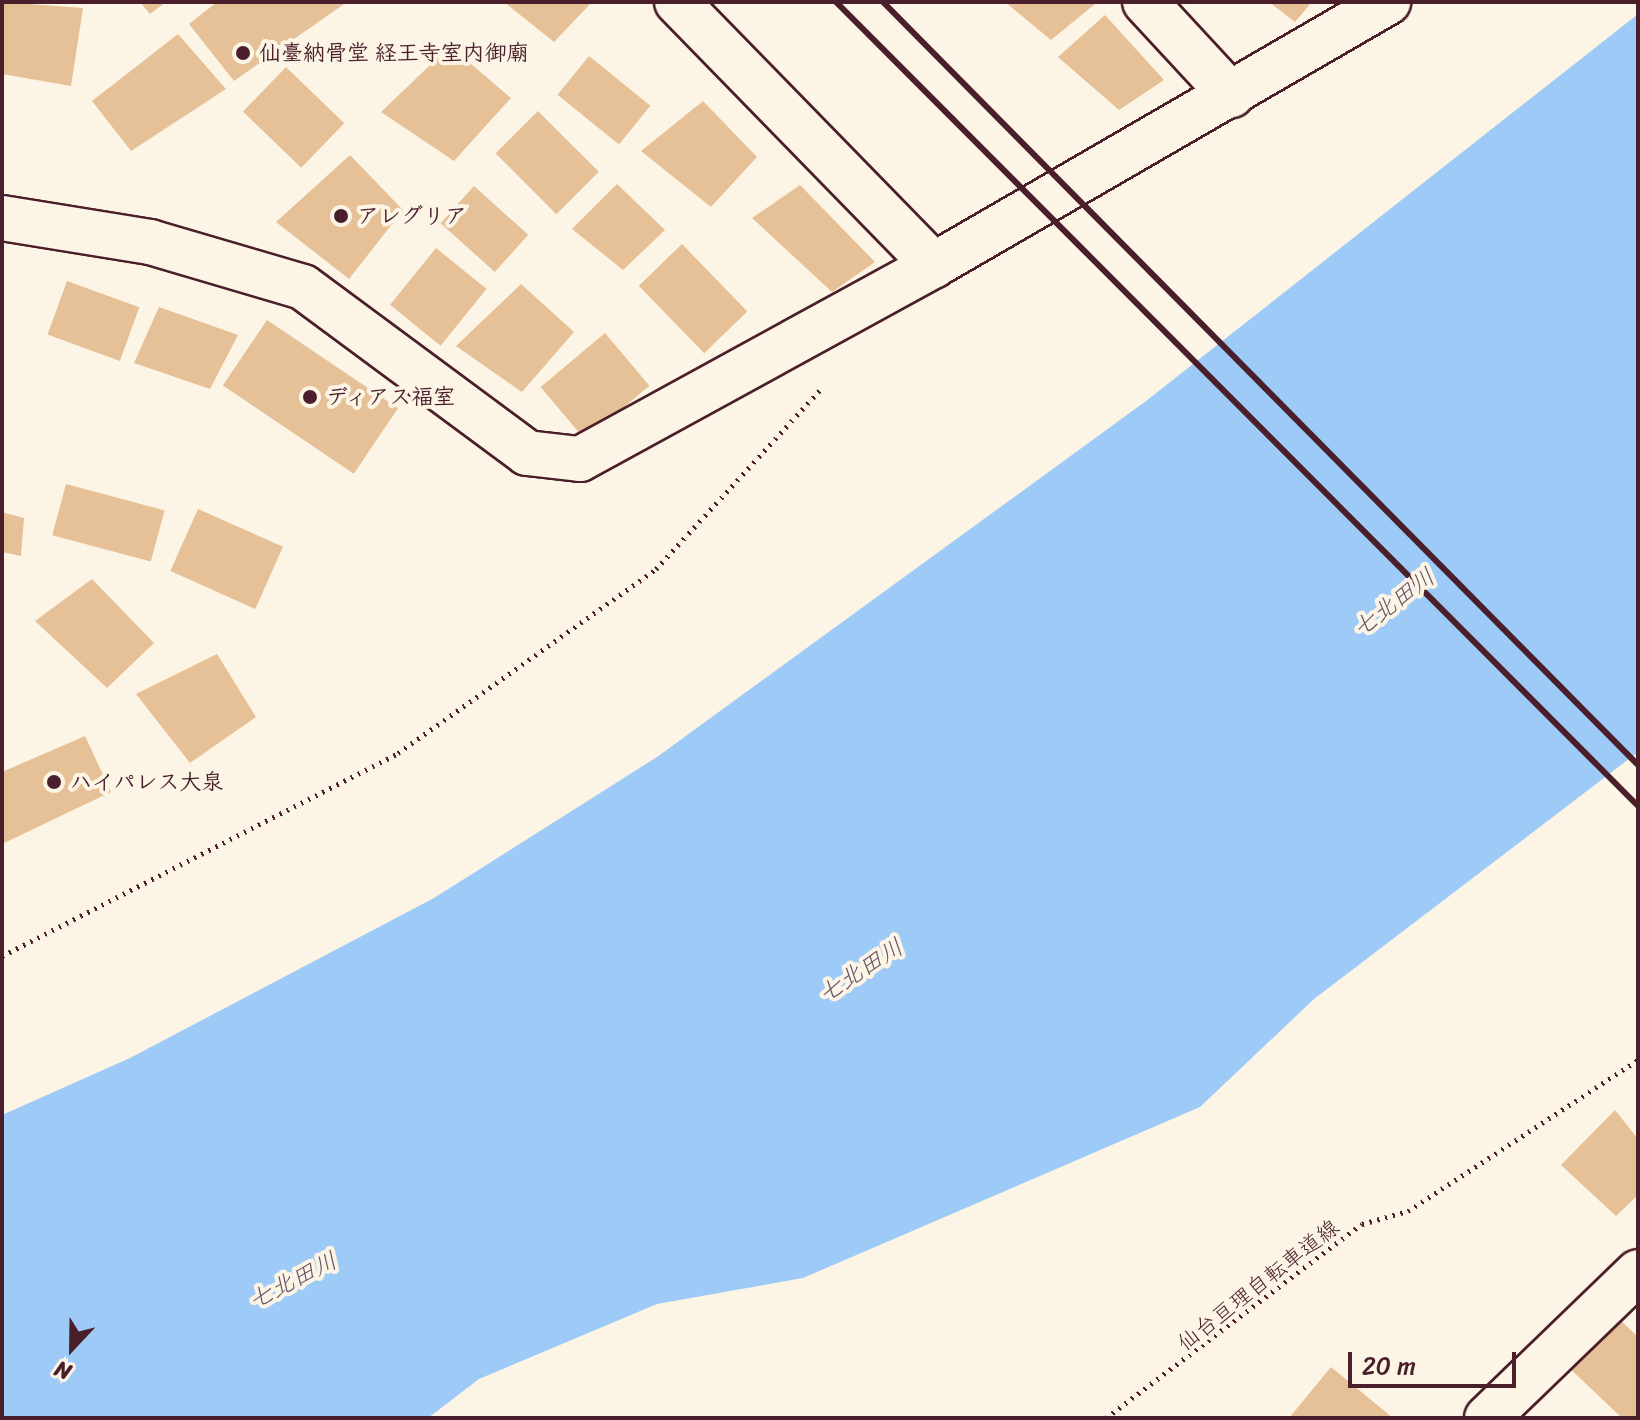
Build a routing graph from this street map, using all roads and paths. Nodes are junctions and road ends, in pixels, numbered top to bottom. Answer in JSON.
{"nodes":[{"id":1,"x":677,"y":2,"type":"edge"},
{"id":2,"x":1145,"y":2,"type":"edge"},
{"id":3,"x":1388,"y":2,"type":"edge"},
{"id":4,"x":1231,"y":95,"type":"junction"},
{"id":5,"x":2,"y":218,"type":"edge"},
{"id":6,"x":934,"y":265,"type":"junction"},
{"id":7,"x":827,"y":382,"type":"dead end"},
{"id":8,"x":2,"y":956,"type":"edge"},
{"id":9,"x":1638,"y":1060,"type":"edge"},
{"id":10,"x":1638,"y":1272,"type":"edge"},
{"id":11,"x":1106,"y":1418,"type":"edge"},
{"id":12,"x":1487,"y":1418,"type":"edge"}],
"edges":[{"from":1,"to":6,"type":"street"},
{"from":2,"to":4,"type":"street"},
{"from":3,"to":4,"type":"street"},
{"from":4,"to":6,"type":"street"},
{"from":5,"to":6,"type":"street"},
{"from":7,"to":8,"type":"path"},
{"from":9,"to":11,"type":"path","name":"仙台亘理自転車道線"},
{"from":10,"to":12,"type":"street"}]}
